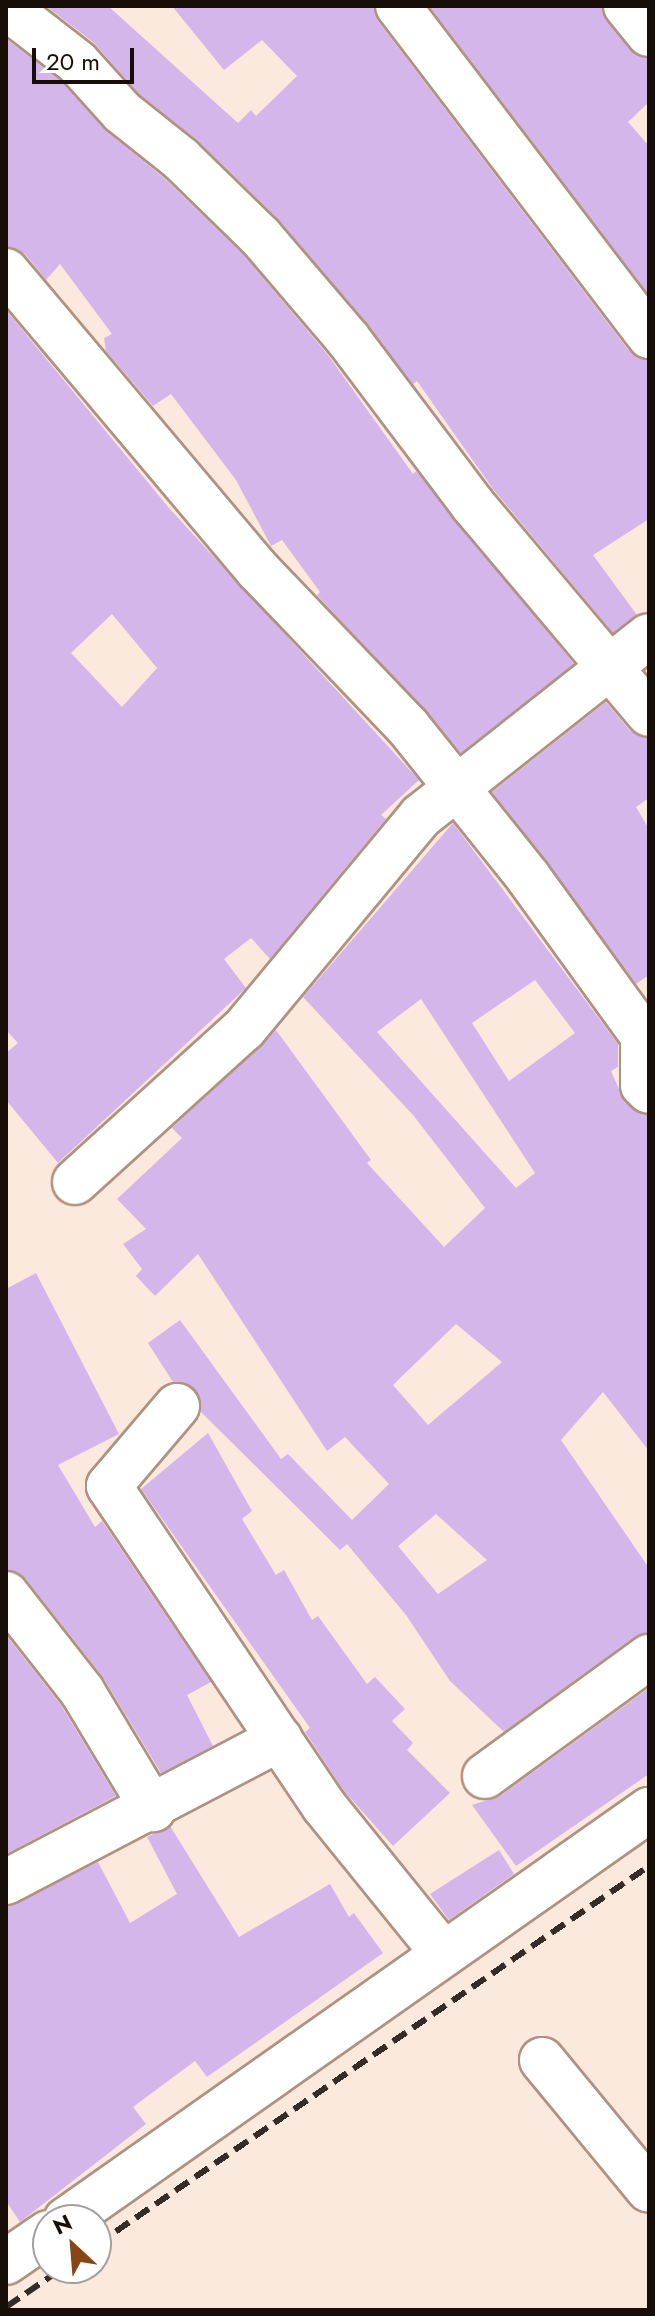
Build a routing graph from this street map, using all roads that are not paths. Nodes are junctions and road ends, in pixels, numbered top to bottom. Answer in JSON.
{"nodes":[{"id":1,"x":398,"y":6,"type":"edge"},
{"id":2,"x":626,"y":6,"type":"edge"},
{"id":3,"x":6,"y":7,"type":"edge"},
{"id":4,"x":649,"y":34,"type":"edge"},
{"id":5,"x":6,"y":271,"type":"edge"},
{"id":6,"x":649,"y":336,"type":"edge"},
{"id":7,"x":649,"y":636,"type":"edge"},
{"id":8,"x":610,"y":664,"type":"junction"},
{"id":9,"x":649,"y":714,"type":"edge"},
{"id":10,"x":456,"y":788,"type":"junction"},
{"id":11,"x":649,"y":1091,"type":"edge"},
{"id":12,"x":75,"y":1182,"type":"dead end"},
{"id":13,"x":177,"y":1406,"type":"dead end"},
{"id":14,"x":6,"y":1594,"type":"edge"},
{"id":15,"x":649,"y":1657,"type":"edge"},
{"id":16,"x":280,"y":1739,"type":"junction"},
{"id":17,"x":485,"y":1776,"type":"dead end"},
{"id":18,"x":153,"y":1809,"type":"junction"},
{"id":19,"x":649,"y":1810,"type":"edge"},
{"id":20,"x":6,"y":1882,"type":"edge"},
{"id":21,"x":443,"y":1953,"type":"junction"},
{"id":22,"x":542,"y":2060,"type":"dead end"},
{"id":23,"x":649,"y":2190,"type":"edge"},
{"id":24,"x":89,"y":2204,"type":"edge"},
{"id":25,"x":32,"y":2244,"type":"edge"},
{"id":26,"x":6,"y":2262,"type":"edge"}],
"edges":[{"from":1,"to":6,"type":"street"},
{"from":2,"to":4,"type":"street"},
{"from":3,"to":8,"type":"street"},
{"from":5,"to":10,"type":"street"},
{"from":7,"to":8,"type":"street"},
{"from":8,"to":9,"type":"street"},
{"from":8,"to":10,"type":"street"},
{"from":10,"to":11,"type":"street"},
{"from":10,"to":12,"type":"street"},
{"from":13,"to":16,"type":"street"},
{"from":14,"to":18,"type":"street"},
{"from":15,"to":17,"type":"street"},
{"from":16,"to":18,"type":"street"},
{"from":16,"to":21,"type":"street"},
{"from":18,"to":20,"type":"street"},
{"from":19,"to":21,"type":"street"},
{"from":21,"to":24,"type":"street"},
{"from":22,"to":23,"type":"street"},
{"from":25,"to":26,"type":"street"}]}
